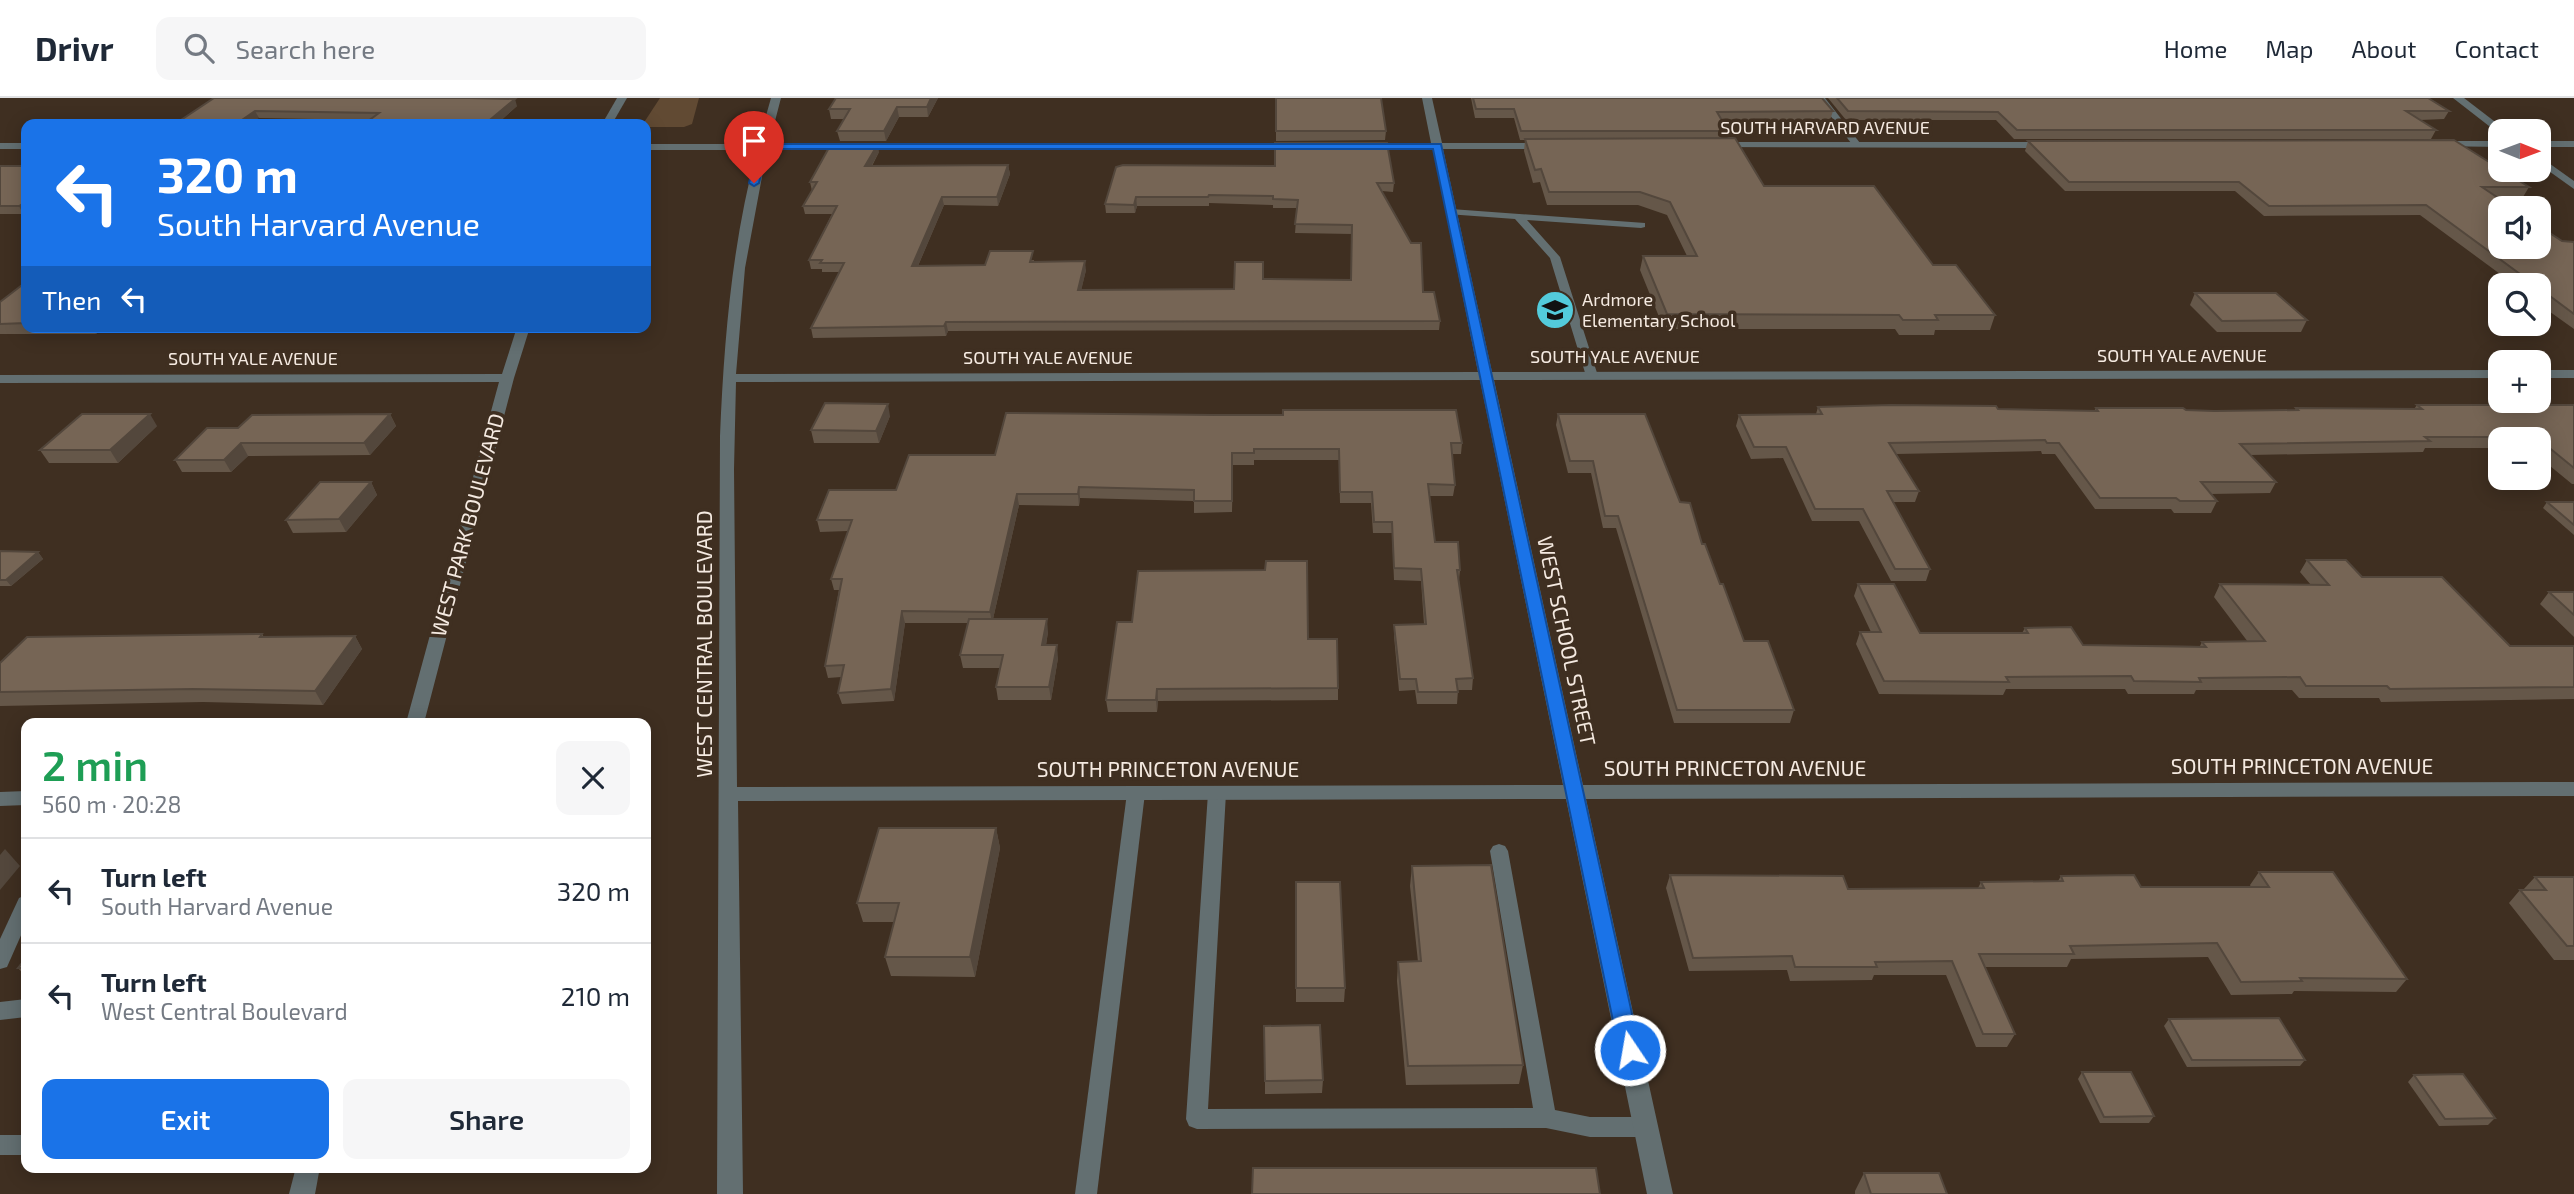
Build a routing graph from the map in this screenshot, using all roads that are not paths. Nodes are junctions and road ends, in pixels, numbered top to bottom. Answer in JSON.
{"nodes":[{"id":1,"x":622,"y":98,"type":"edge"},
{"id":2,"x":776,"y":98,"type":"edge"},
{"id":3,"x":1427,"y":98,"type":"edge"},
{"id":4,"x":2458,"y":98,"type":"edge"},
{"id":5,"x":1821,"y":99,"type":"edge"},
{"id":6,"x":610,"y":119,"type":"edge"},
{"id":7,"x":2488,"y":120,"type":"edge"},
{"id":8,"x":2431,"y":144,"type":"edge"},
{"id":9,"x":2488,"y":144,"type":"edge"},
{"id":10,"x":2552,"y":144,"type":"edge"},
{"id":11,"x":2574,"y":144,"type":"edge"},
{"id":12,"x":1707,"y":145,"type":"edge"},
{"id":13,"x":1857,"y":145,"type":"junction"},
{"id":14,"x":2067,"y":145,"type":"edge"},
{"id":15,"x":0,"y":146,"type":"edge"},
{"id":16,"x":21,"y":146,"type":"edge"},
{"id":17,"x":763,"y":146,"type":"junction"},
{"id":18,"x":1307,"y":146,"type":"edge"},
{"id":19,"x":1349,"y":146,"type":"edge"},
{"id":20,"x":1437,"y":146,"type":"junction"},
{"id":21,"x":1557,"y":146,"type":"edge"},
{"id":22,"x":651,"y":147,"type":"edge"},
{"id":23,"x":2552,"y":169,"type":"edge"},
{"id":24,"x":2574,"y":186,"type":"edge"},
{"id":25,"x":1451,"y":212,"type":"junction"},
{"id":26,"x":1518,"y":217,"type":"junction"},
{"id":27,"x":1641,"y":225,"type":"dead end"},
{"id":28,"x":522,"y":333,"type":"edge"},
{"id":29,"x":2488,"y":374,"type":"edge"},
{"id":30,"x":2551,"y":374,"type":"edge"},
{"id":31,"x":2574,"y":374,"type":"edge"},
{"id":32,"x":1486,"y":376,"type":"junction"},
{"id":33,"x":1592,"y":376,"type":"junction"},
{"id":34,"x":507,"y":378,"type":"junction"},
{"id":35,"x":729,"y":378,"type":"junction"},
{"id":36,"x":0,"y":379,"type":"edge"},
{"id":37,"x":416,"y":718,"type":"edge"},
{"id":38,"x":2574,"y":789,"type":"edge"},
{"id":39,"x":1575,"y":792,"type":"junction"},
{"id":40,"x":1136,"y":793,"type":"junction"},
{"id":41,"x":1217,"y":793,"type":"junction"},
{"id":42,"x":728,"y":794,"type":"junction"},
{"id":43,"x":21,"y":798,"type":"edge"},
{"id":44,"x":0,"y":799,"type":"edge"},
{"id":45,"x":1499,"y":851,"type":"dead end"},
{"id":46,"x":21,"y":914,"type":"edge"},
{"id":47,"x":0,"y":961,"type":"edge"},
{"id":48,"x":21,"y":1009,"type":"edge"},
{"id":49,"x":0,"y":1011,"type":"edge"},
{"id":50,"x":1546,"y":1118,"type":"junction"},
{"id":51,"x":1646,"y":1127,"type":"junction"},
{"id":52,"x":0,"y":1145,"type":"edge"},
{"id":53,"x":21,"y":1145,"type":"edge"},
{"id":54,"x":307,"y":1173,"type":"edge"},
{"id":55,"x":302,"y":1194,"type":"edge"},
{"id":56,"x":730,"y":1194,"type":"edge"},
{"id":57,"x":1086,"y":1194,"type":"edge"},
{"id":58,"x":1660,"y":1194,"type":"edge"}],
"edges":[{"from":1,"to":6,"type":"street"},
{"from":2,"to":17,"type":"street","name":"WEST CENTRAL BOULEVARD"},
{"from":3,"to":20,"type":"street","name":"WEST SCHOOL STREET"},
{"from":4,"to":7,"type":"street"},
{"from":5,"to":13,"type":"lane"},
{"from":8,"to":9,"type":"street"},
{"from":10,"to":11,"type":"street"},
{"from":12,"to":13,"type":"street","name":"SOUTH HARVARD AVENUE"},
{"from":13,"to":14,"type":"street","name":"SOUTH HARVARD AVENUE"},
{"from":15,"to":16,"type":"street"},
{"from":17,"to":18,"type":"street"},
{"from":17,"to":22,"type":"street"},
{"from":17,"to":35,"type":"street","name":"WEST CENTRAL BOULEVARD"},
{"from":19,"to":20,"type":"street"},
{"from":20,"to":21,"type":"street"},
{"from":20,"to":25,"type":"street","name":"WEST SCHOOL STREET"},
{"from":23,"to":24,"type":"street"},
{"from":25,"to":26,"type":"lane"},
{"from":25,"to":32,"type":"street","name":"WEST SCHOOL STREET"},
{"from":26,"to":27,"type":"lane"},
{"from":26,"to":33,"type":"lane"},
{"from":28,"to":34,"type":"street","name":"WEST PARK BOULEVARD"},
{"from":29,"to":33,"type":"street","name":"SOUTH YALE AVENUE"},
{"from":30,"to":31,"type":"street"},
{"from":32,"to":33,"type":"street","name":"SOUTH YALE AVENUE"},
{"from":32,"to":35,"type":"street","name":"SOUTH YALE AVENUE"},
{"from":32,"to":39,"type":"street","name":"WEST SCHOOL STREET"},
{"from":34,"to":36,"type":"street","name":"SOUTH YALE AVENUE"},
{"from":34,"to":37,"type":"street","name":"WEST PARK BOULEVARD"},
{"from":35,"to":42,"type":"street","name":"WEST CENTRAL BOULEVARD"},
{"from":38,"to":39,"type":"street","name":"SOUTH PRINCETON AVENUE"},
{"from":39,"to":41,"type":"street","name":"SOUTH PRINCETON AVENUE"},
{"from":39,"to":51,"type":"street","name":"WEST SCHOOL STREET"},
{"from":40,"to":41,"type":"street","name":"SOUTH PRINCETON AVENUE"},
{"from":40,"to":42,"type":"street","name":"SOUTH PRINCETON AVENUE"},
{"from":40,"to":57,"type":"lane"},
{"from":41,"to":50,"type":"lane"},
{"from":42,"to":56,"type":"street","name":"WEST CENTRAL BOULEVARD"},
{"from":43,"to":44,"type":"street"},
{"from":45,"to":50,"type":"lane"},
{"from":46,"to":47,"type":"lane"},
{"from":48,"to":49,"type":"lane"},
{"from":50,"to":51,"type":"lane"},
{"from":51,"to":58,"type":"street","name":"WEST SCHOOL STREET"},
{"from":52,"to":53,"type":"lane"},
{"from":54,"to":55,"type":"street"}]}
